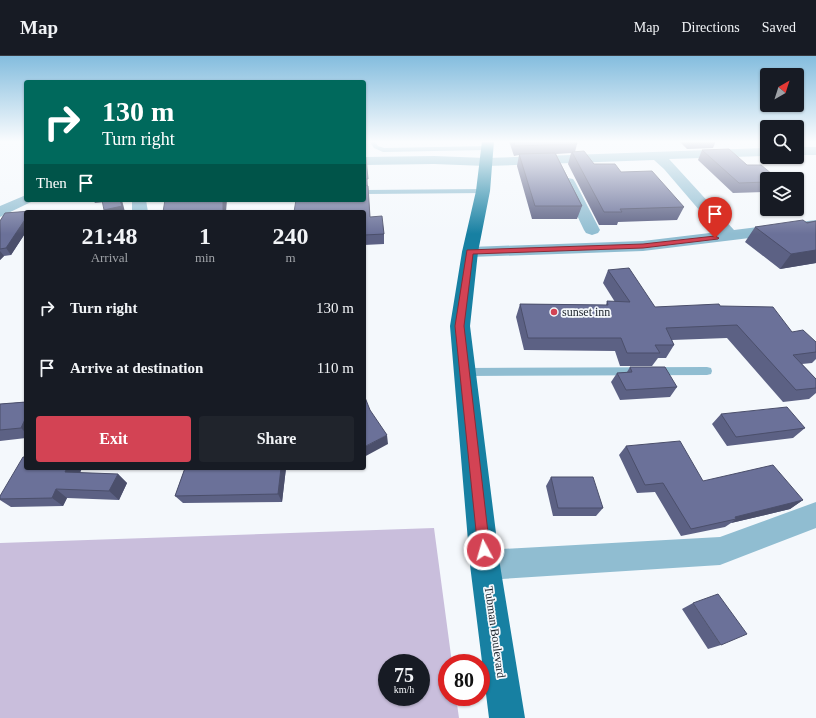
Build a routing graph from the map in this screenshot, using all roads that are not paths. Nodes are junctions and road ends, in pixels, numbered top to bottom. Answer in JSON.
{"nodes":[{"id":1,"x":485,"y":172,"type":"edge"},
{"id":2,"x":563,"y":172,"type":"edge"},
{"id":3,"x":674,"y":172,"type":"edge"},
{"id":4,"x":483,"y":191,"type":"junction"},
{"id":5,"x":366,"y":192,"type":"edge"},
{"id":6,"x":24,"y":200,"type":"edge"},
{"id":7,"x":0,"y":212,"type":"edge"},
{"id":8,"x":816,"y":225,"type":"edge"},
{"id":9,"x":592,"y":230,"type":"dead end"},
{"id":10,"x":730,"y":236,"type":"junction"},
{"id":11,"x":470,"y":252,"type":"junction"},
{"id":12,"x":707,"y":371,"type":"dead end"},
{"id":13,"x":465,"y":372,"type":"junction"},
{"id":14,"x":816,"y":515,"type":"edge"},
{"id":15,"x":485,"y":565,"type":"junction"},
{"id":16,"x":506,"y":718,"type":"edge"}],
"edges":[{"from":1,"to":4,"type":"highway","name":"Tubman Boulevard"},
{"from":2,"to":9,"type":"street"},
{"from":3,"to":10,"type":"street"},
{"from":4,"to":5,"type":"lane"},
{"from":4,"to":11,"type":"highway","name":"Tubman Boulevard"},
{"from":6,"to":7,"type":"street"},
{"from":8,"to":10,"type":"street"},
{"from":10,"to":11,"type":"street"},
{"from":11,"to":13,"type":"highway","name":"Tubman Boulevard"},
{"from":12,"to":13,"type":"lane"},
{"from":13,"to":15,"type":"highway","name":"Tubman Boulevard"},
{"from":14,"to":15,"type":"street"},
{"from":15,"to":16,"type":"highway","name":"Tubman Boulevard"}]}
